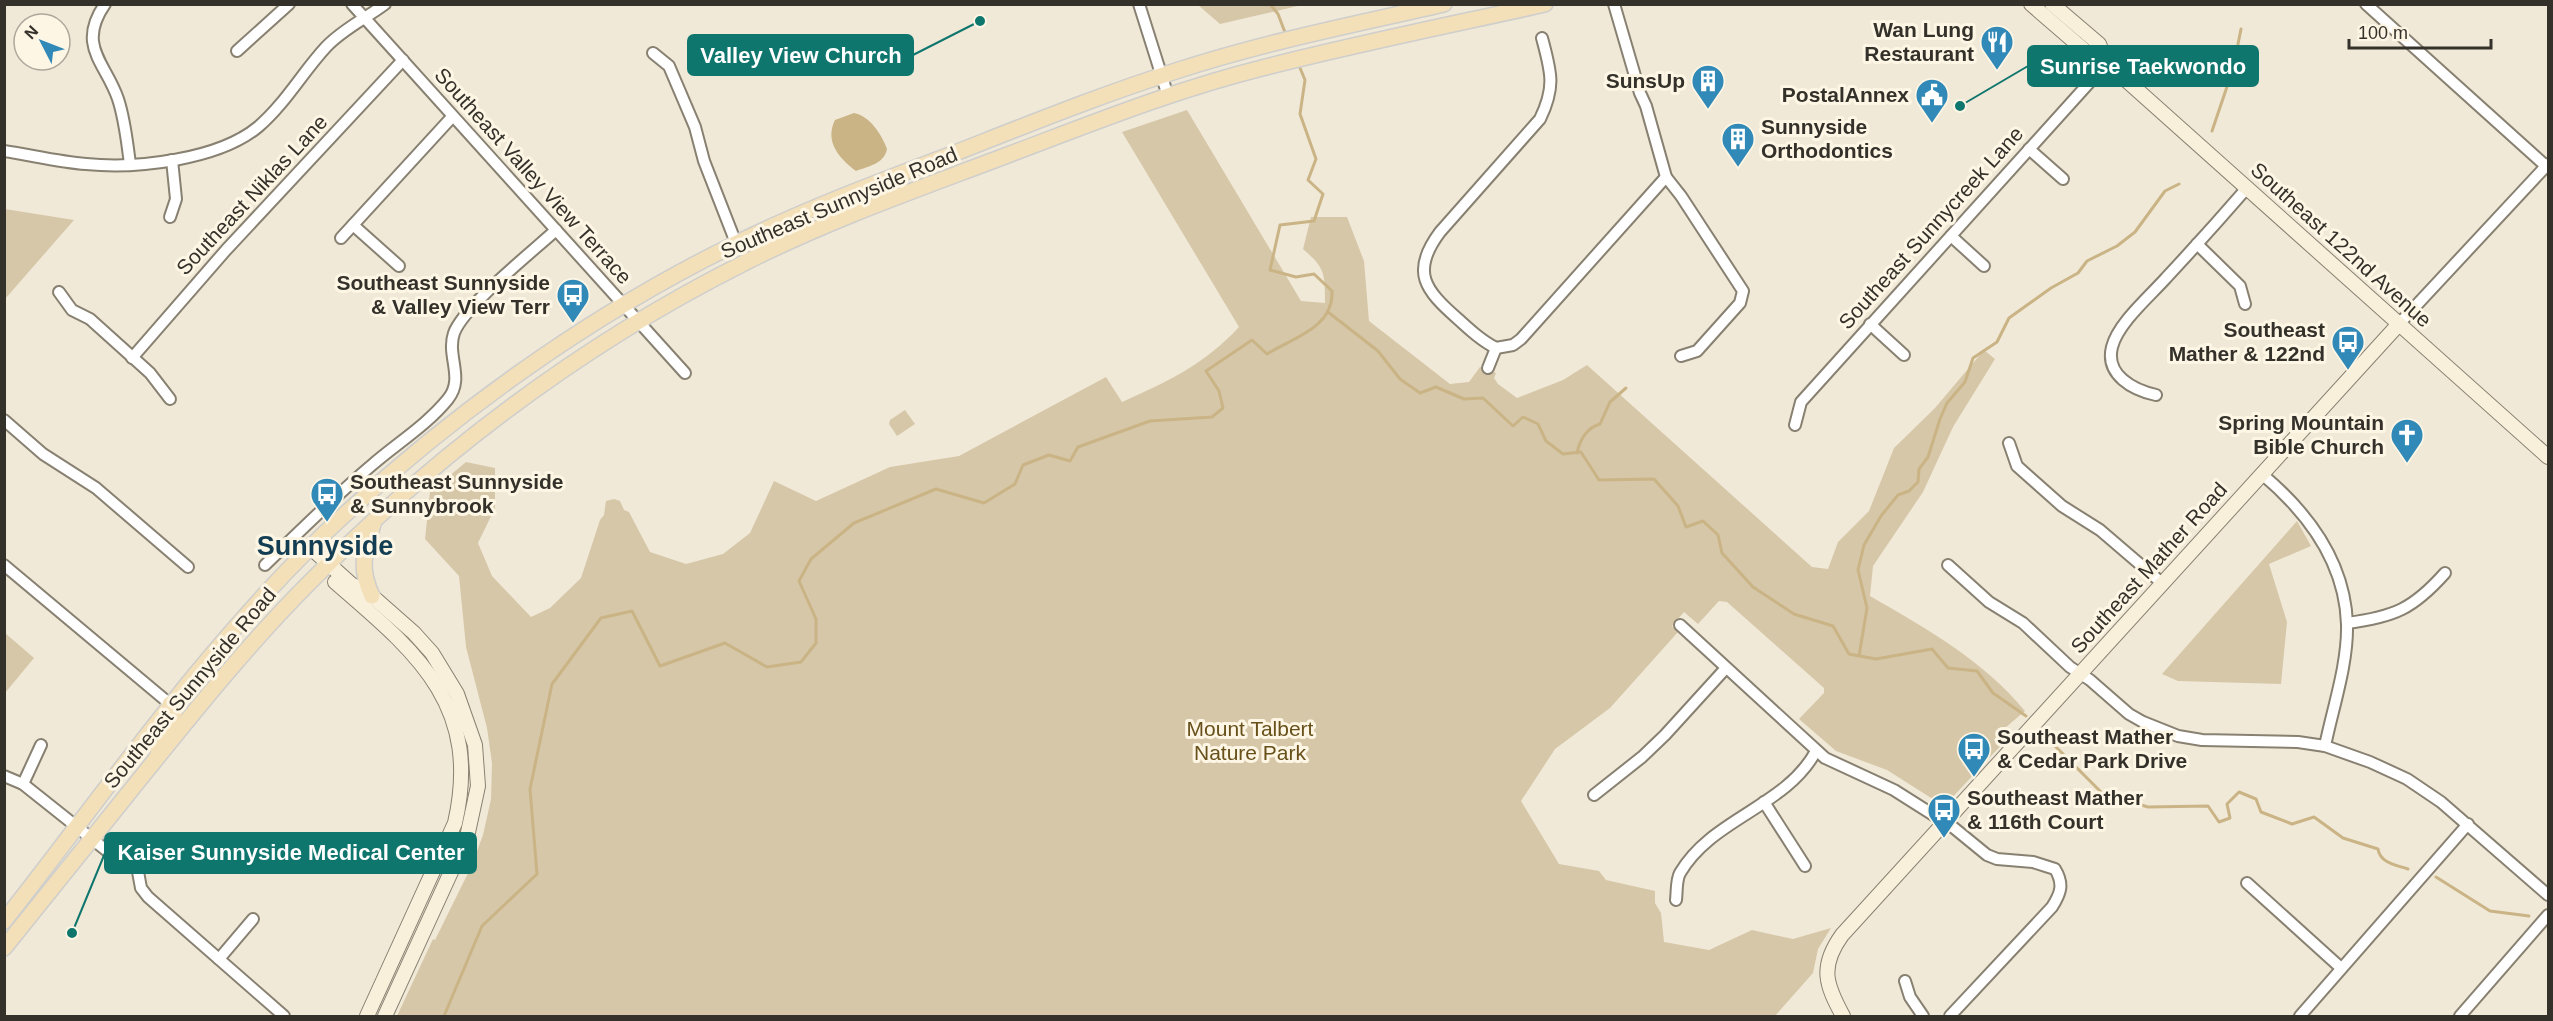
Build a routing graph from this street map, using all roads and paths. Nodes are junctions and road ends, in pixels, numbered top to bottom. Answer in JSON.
{"nodes":[{"id":1,"x":105,"y":4,"type":"edge"},
{"id":2,"x":289,"y":4,"type":"edge"},
{"id":3,"x":352,"y":4,"type":"edge"},
{"id":4,"x":385,"y":4,"type":"edge"},
{"id":5,"x":1139,"y":4,"type":"edge"},
{"id":6,"x":1444,"y":4,"type":"edge"},
{"id":7,"x":1545,"y":4,"type":"edge"},
{"id":8,"x":1614,"y":4,"type":"edge"},
{"id":9,"x":2031,"y":4,"type":"edge"},
{"id":10,"x":2040,"y":4,"type":"edge"},
{"id":11,"x":2052,"y":4,"type":"edge"},
{"id":12,"x":2366,"y":4,"type":"edge"},
{"id":13,"x":364,"y":17,"type":"junction"},
{"id":14,"x":2067,"y":18,"type":"junction"},
{"id":15,"x":1542,"y":38,"type":"dead end"},
{"id":16,"x":237,"y":51,"type":"dead end"},
{"id":17,"x":653,"y":53,"type":"dead end"},
{"id":18,"x":402,"y":60,"type":"junction"},
{"id":19,"x":2107,"y":63,"type":"junction"},
{"id":20,"x":1161,"y":76,"type":"junction"},
{"id":21,"x":1168,"y":96,"type":"junction"},
{"id":22,"x":452,"y":117,"type":"junction"},
{"id":23,"x":2029,"y":149,"type":"junction"},
{"id":24,"x":4,"y":150,"type":"edge"},
{"id":25,"x":172,"y":160,"type":"junction"},
{"id":26,"x":130,"y":164,"type":"junction"},
{"id":27,"x":2548,"y":166,"type":"edge"},
{"id":28,"x":1666,"y":177,"type":"junction"},
{"id":29,"x":2063,"y":179,"type":"dead end"},
{"id":30,"x":2246,"y":189,"type":"junction"},
{"id":31,"x":170,"y":217,"type":"dead end"},
{"id":32,"x":353,"y":225,"type":"junction"},
{"id":33,"x":556,"y":230,"type":"junction"},
{"id":34,"x":1951,"y":236,"type":"junction"},
{"id":35,"x":341,"y":238,"type":"dead end"},
{"id":36,"x":736,"y":243,"type":"junction"},
{"id":37,"x":2197,"y":244,"type":"junction"},
{"id":38,"x":399,"y":266,"type":"dead end"},
{"id":39,"x":1984,"y":266,"type":"dead end"},
{"id":40,"x":59,"y":292,"type":"dead end"},
{"id":41,"x":2245,"y":304,"type":"dead end"},
{"id":42,"x":624,"y":305,"type":"junction"},
{"id":43,"x":639,"y":322,"type":"junction"},
{"id":44,"x":1870,"y":324,"type":"junction"},
{"id":45,"x":2398,"y":325,"type":"junction"},
{"id":46,"x":1496,"y":348,"type":"junction"},
{"id":47,"x":1904,"y":355,"type":"dead end"},
{"id":48,"x":1681,"y":356,"type":"dead end"},
{"id":49,"x":132,"y":358,"type":"junction"},
{"id":50,"x":1488,"y":368,"type":"dead end"},
{"id":51,"x":685,"y":373,"type":"dead end"},
{"id":52,"x":2156,"y":395,"type":"dead end"},
{"id":53,"x":170,"y":399,"type":"dead end"},
{"id":54,"x":1795,"y":425,"type":"dead end"},
{"id":55,"x":7,"y":427,"type":"edge"},
{"id":56,"x":2009,"y":443,"type":"dead end"},
{"id":57,"x":2548,"y":457,"type":"edge"},
{"id":58,"x":2263,"y":475,"type":"junction"},
{"id":59,"x":374,"y":521,"type":"junction"},
{"id":60,"x":308,"y":551,"type":"junction"},
{"id":61,"x":4,"y":565,"type":"edge"},
{"id":62,"x":1948,"y":565,"type":"dead end"},
{"id":63,"x":265,"y":566,"type":"dead end"},
{"id":64,"x":188,"y":567,"type":"dead end"},
{"id":65,"x":325,"y":567,"type":"junction"},
{"id":66,"x":2445,"y":573,"type":"dead end"},
{"id":67,"x":2163,"y":584,"type":"junction"},
{"id":68,"x":372,"y":596,"type":"junction"},
{"id":69,"x":2347,"y":623,"type":"junction"},
{"id":70,"x":1680,"y":625,"type":"dead end"},
{"id":71,"x":1726,"y":668,"type":"junction"},
{"id":72,"x":2082,"y":674,"type":"junction"},
{"id":73,"x":170,"y":704,"type":"junction"},
{"id":74,"x":41,"y":745,"type":"dead end"},
{"id":75,"x":2325,"y":746,"type":"junction"},
{"id":76,"x":1816,"y":752,"type":"junction"},
{"id":77,"x":158,"y":754,"type":"junction"},
{"id":78,"x":4,"y":776,"type":"edge"},
{"id":79,"x":23,"y":784,"type":"junction"},
{"id":80,"x":1594,"y":795,"type":"dead end"},
{"id":81,"x":1764,"y":802,"type":"junction"},
{"id":82,"x":1946,"y":824,"type":"junction"},
{"id":83,"x":2468,"y":824,"type":"junction"},
{"id":84,"x":78,"y":827,"type":"junction"},
{"id":85,"x":92,"y":838,"type":"junction"},
{"id":86,"x":1805,"y":866,"type":"dead end"},
{"id":87,"x":2247,"y":883,"type":"dead end"},
{"id":88,"x":2548,"y":895,"type":"edge"},
{"id":89,"x":1676,"y":900,"type":"dead end"},
{"id":90,"x":2548,"y":915,"type":"edge"},
{"id":91,"x":254,"y":919,"type":"dead end"},
{"id":92,"x":4,"y":921,"type":"edge"},
{"id":93,"x":4,"y":948,"type":"edge"},
{"id":94,"x":219,"y":959,"type":"junction"},
{"id":95,"x":2341,"y":968,"type":"junction"},
{"id":96,"x":1905,"y":981,"type":"dead end"},
{"id":97,"x":284,"y":1017,"type":"edge"},
{"id":98,"x":367,"y":1017,"type":"edge"},
{"id":99,"x":385,"y":1017,"type":"edge"},
{"id":100,"x":1843,"y":1017,"type":"edge"},
{"id":101,"x":1923,"y":1017,"type":"edge"},
{"id":102,"x":1950,"y":1017,"type":"edge"},
{"id":103,"x":2300,"y":1017,"type":"edge"},
{"id":104,"x":2460,"y":1017,"type":"edge"}],
"edges":[{"from":1,"to":26,"type":"street"},
{"from":2,"to":16,"type":"street"},
{"from":3,"to":13,"type":"street","name":"Southeast Valley View Terrace"},
{"from":4,"to":13,"type":"street"},
{"from":5,"to":20,"type":"street"},
{"from":6,"to":20,"type":"main road","name":"Southeast Sunnyside Road"},
{"from":7,"to":21,"type":"main road","name":"Southeast Sunnyside Road"},
{"from":8,"to":28,"type":"street"},
{"from":9,"to":19,"type":"main road","name":"Southeast 122nd Avenue"},
{"from":10,"to":14,"type":"main road"},
{"from":11,"to":14,"type":"main road","name":"Southeast 122nd Avenue"},
{"from":12,"to":27,"type":"street"},
{"from":13,"to":18,"type":"street","name":"Southeast Valley View Terrace"},
{"from":13,"to":25,"type":"street"},
{"from":14,"to":19,"type":"main road","name":"Southeast 122nd Avenue"},
{"from":15,"to":46,"type":"street"},
{"from":17,"to":36,"type":"street"},
{"from":18,"to":22,"type":"street","name":"Southeast Valley View Terrace"},
{"from":18,"to":49,"type":"street","name":"Southeast Niklas Lane"},
{"from":19,"to":23,"type":"street","name":"Southeast Sunnycreek Lane"},
{"from":19,"to":30,"type":"main road","name":"Southeast 122nd Avenue"},
{"from":20,"to":21,"type":"street"},
{"from":20,"to":36,"type":"main road","name":"Southeast Sunnyside Road"},
{"from":21,"to":43,"type":"main road","name":"Southeast Sunnyside Road"},
{"from":22,"to":32,"type":"street"},
{"from":22,"to":33,"type":"street","name":"Southeast Valley View Terrace"},
{"from":23,"to":29,"type":"street"},
{"from":23,"to":34,"type":"street","name":"Southeast Sunnycreek Lane"},
{"from":24,"to":26,"type":"street"},
{"from":25,"to":26,"type":"street"},
{"from":25,"to":31,"type":"street"},
{"from":27,"to":45,"type":"street","name":"Southeast Mather Road"},
{"from":28,"to":46,"type":"street"},
{"from":28,"to":48,"type":"street"},
{"from":30,"to":37,"type":"street"},
{"from":30,"to":45,"type":"main road","name":"Southeast 122nd Avenue"},
{"from":32,"to":35,"type":"street"},
{"from":32,"to":38,"type":"street"},
{"from":33,"to":42,"type":"street","name":"Southeast Valley View Terrace"},
{"from":33,"to":63,"type":"street"},
{"from":34,"to":39,"type":"street"},
{"from":34,"to":44,"type":"street","name":"Southeast Sunnycreek Lane"},
{"from":36,"to":42,"type":"main road","name":"Southeast Sunnyside Road"},
{"from":37,"to":41,"type":"street"},
{"from":37,"to":52,"type":"street"},
{"from":40,"to":49,"type":"street"},
{"from":42,"to":43,"type":"street","name":"Southeast Valley View Terrace"},
{"from":42,"to":60,"type":"main road","name":"Southeast Sunnyside Road"},
{"from":43,"to":51,"type":"street","name":"Southeast Valley View Terrace"},
{"from":43,"to":59,"type":"main road","name":"Southeast Sunnyside Road"},
{"from":44,"to":47,"type":"street"},
{"from":44,"to":54,"type":"street","name":"Southeast Sunnycreek Lane"},
{"from":45,"to":57,"type":"main road","name":"Southeast 122nd Avenue"},
{"from":45,"to":58,"type":"main road","name":"Southeast Mather Road"},
{"from":46,"to":50,"type":"street"},
{"from":49,"to":53,"type":"street"},
{"from":55,"to":64,"type":"street"},
{"from":56,"to":67,"type":"street"},
{"from":58,"to":67,"type":"main road","name":"Southeast Mather Road"},
{"from":58,"to":69,"type":"street"},
{"from":59,"to":65,"type":"main road","name":"Southeast Sunnyside Road"},
{"from":59,"to":68,"type":"main road"},
{"from":60,"to":65,"type":"main road"},
{"from":60,"to":73,"type":"main road","name":"Southeast Sunnyside Road"},
{"from":61,"to":73,"type":"street"},
{"from":62,"to":72,"type":"street"},
{"from":65,"to":68,"type":"main road"},
{"from":65,"to":77,"type":"main road","name":"Southeast Sunnyside Road"},
{"from":65,"to":98,"type":"main road"},
{"from":66,"to":69,"type":"street"},
{"from":67,"to":72,"type":"main road","name":"Southeast Mather Road"},
{"from":68,"to":99,"type":"main road"},
{"from":69,"to":75,"type":"street"},
{"from":70,"to":71,"type":"street"},
{"from":71,"to":76,"type":"street"},
{"from":71,"to":80,"type":"street"},
{"from":72,"to":75,"type":"street"},
{"from":72,"to":82,"type":"main road","name":"Southeast Mather Road"},
{"from":73,"to":77,"type":"main road"},
{"from":73,"to":84,"type":"main road","name":"Southeast Sunnyside Road"},
{"from":74,"to":79,"type":"street"},
{"from":75,"to":83,"type":"street"},
{"from":76,"to":81,"type":"street"},
{"from":76,"to":82,"type":"street"},
{"from":77,"to":85,"type":"main road","name":"Southeast Sunnyside Road"},
{"from":78,"to":79,"type":"street"},
{"from":79,"to":84,"type":"street"},
{"from":81,"to":86,"type":"street"},
{"from":81,"to":89,"type":"street"},
{"from":82,"to":100,"type":"main road","name":"Southeast Mather Road"},
{"from":82,"to":102,"type":"street"},
{"from":83,"to":88,"type":"street"},
{"from":83,"to":95,"type":"street"},
{"from":84,"to":85,"type":"street"},
{"from":84,"to":92,"type":"main road","name":"Southeast Sunnyside Road"},
{"from":85,"to":93,"type":"main road","name":"Southeast Sunnyside Road"},
{"from":85,"to":94,"type":"street"},
{"from":87,"to":95,"type":"street"},
{"from":90,"to":104,"type":"street"},
{"from":91,"to":94,"type":"street"},
{"from":94,"to":97,"type":"street"},
{"from":95,"to":103,"type":"street"},
{"from":96,"to":101,"type":"street"}]}
